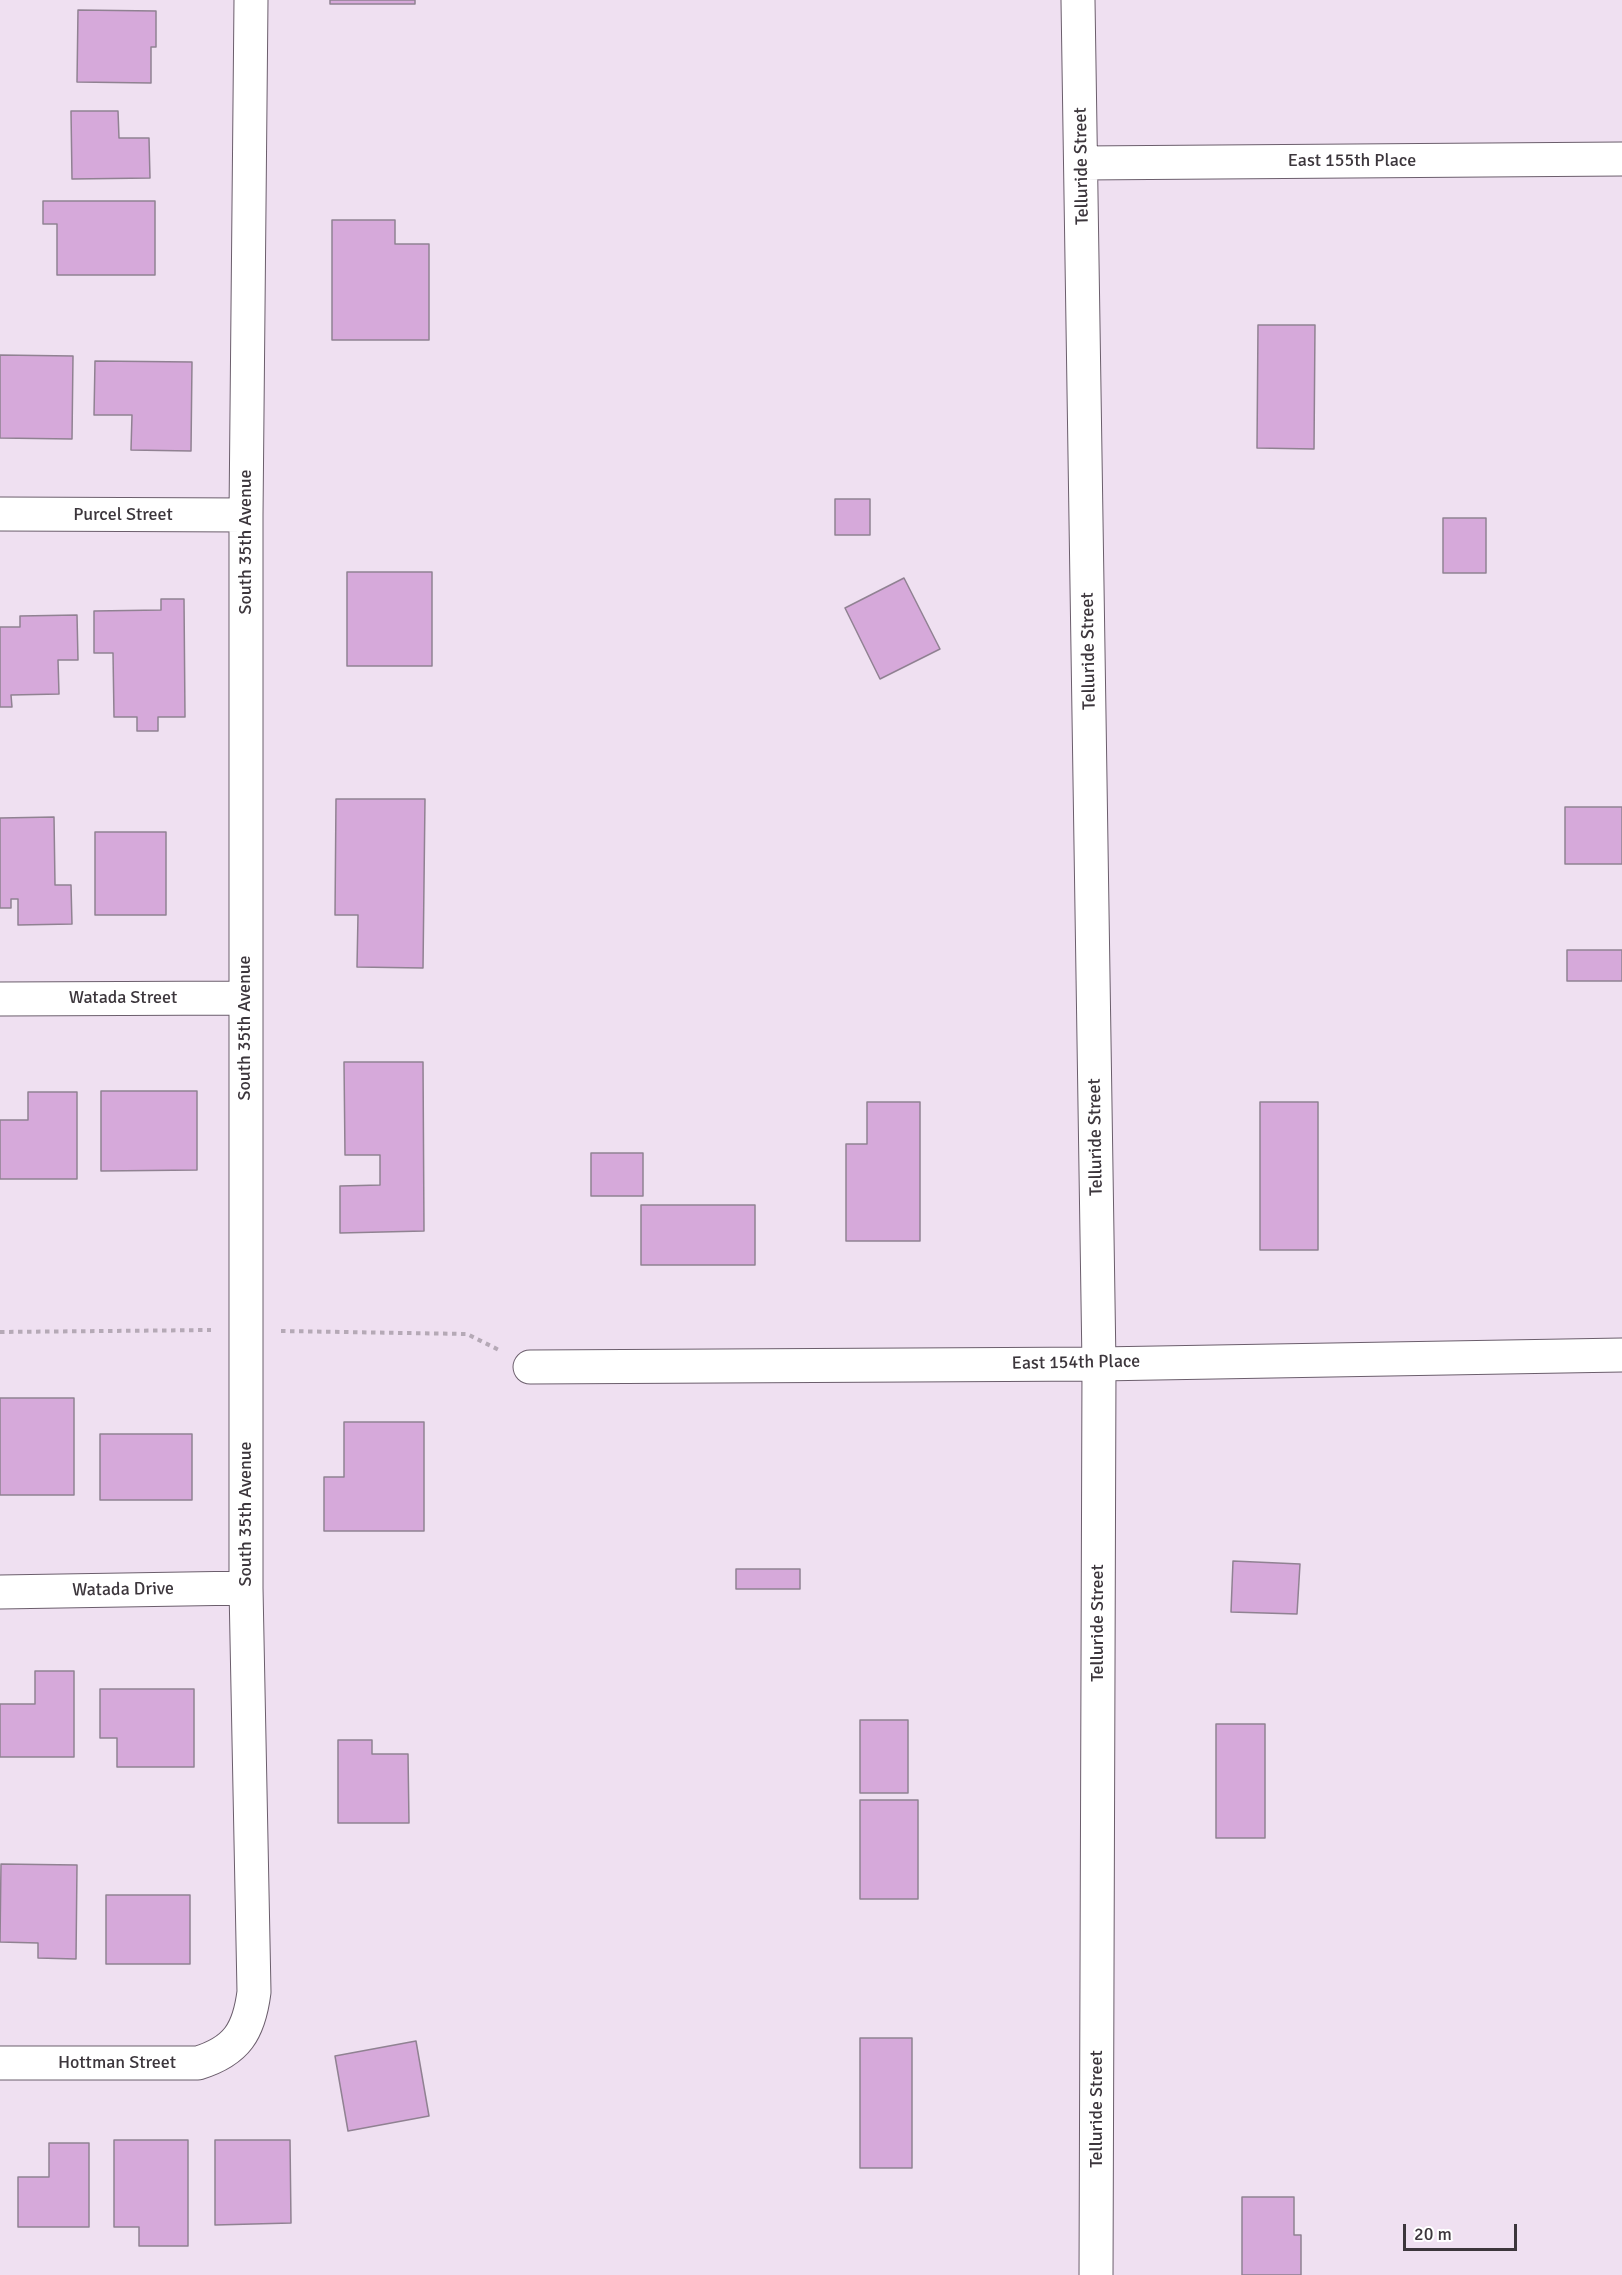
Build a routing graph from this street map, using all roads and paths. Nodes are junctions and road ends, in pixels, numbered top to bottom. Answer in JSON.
{"nodes":[{"id":1,"x":251,"y":0,"type":"edge"},
{"id":2,"x":1078,"y":0,"type":"edge"},
{"id":3,"x":1622,"y":159,"type":"edge"},
{"id":4,"x":1082,"y":163,"type":"junction"},
{"id":5,"x":0,"y":514,"type":"edge"},
{"id":6,"x":246,"y":515,"type":"junction"},
{"id":7,"x":245,"y":998,"type":"junction"},
{"id":8,"x":0,"y":999,"type":"edge"},
{"id":9,"x":1622,"y":1354,"type":"edge"},
{"id":10,"x":1099,"y":1364,"type":"junction"},
{"id":11,"x":530,"y":1367,"type":"dead end"},
{"id":12,"x":246,"y":1588,"type":"junction"},
{"id":13,"x":0,"y":1592,"type":"edge"},
{"id":14,"x":229,"y":2048,"type":"joint"},
{"id":15,"x":0,"y":2063,"type":"edge"},
{"id":16,"x":1096,"y":2275,"type":"edge"}],
"edges":[{"from":1,"to":6,"type":"street","name":"South 35th Avenue"},
{"from":2,"to":4,"type":"street","name":"Telluride Street"},
{"from":3,"to":4,"type":"street","name":"East 155th Place"},
{"from":4,"to":10,"type":"street","name":"Telluride Street"},
{"from":5,"to":6,"type":"street","name":"Purcel Street"},
{"from":6,"to":7,"type":"street","name":"South 35th Avenue"},
{"from":7,"to":8,"type":"street","name":"Watada Street"},
{"from":7,"to":12,"type":"street","name":"South 35th Avenue"},
{"from":9,"to":10,"type":"street","name":"East 154th Place"},
{"from":10,"to":11,"type":"street","name":"East 154th Place"},
{"from":10,"to":16,"type":"street","name":"Telluride Street"},
{"from":12,"to":13,"type":"street","name":"Watada Drive"},
{"from":12,"to":14,"type":"street","name":"South 35th Avenue"},
{"from":14,"to":15,"type":"street","name":"Hottman Street"}]}
